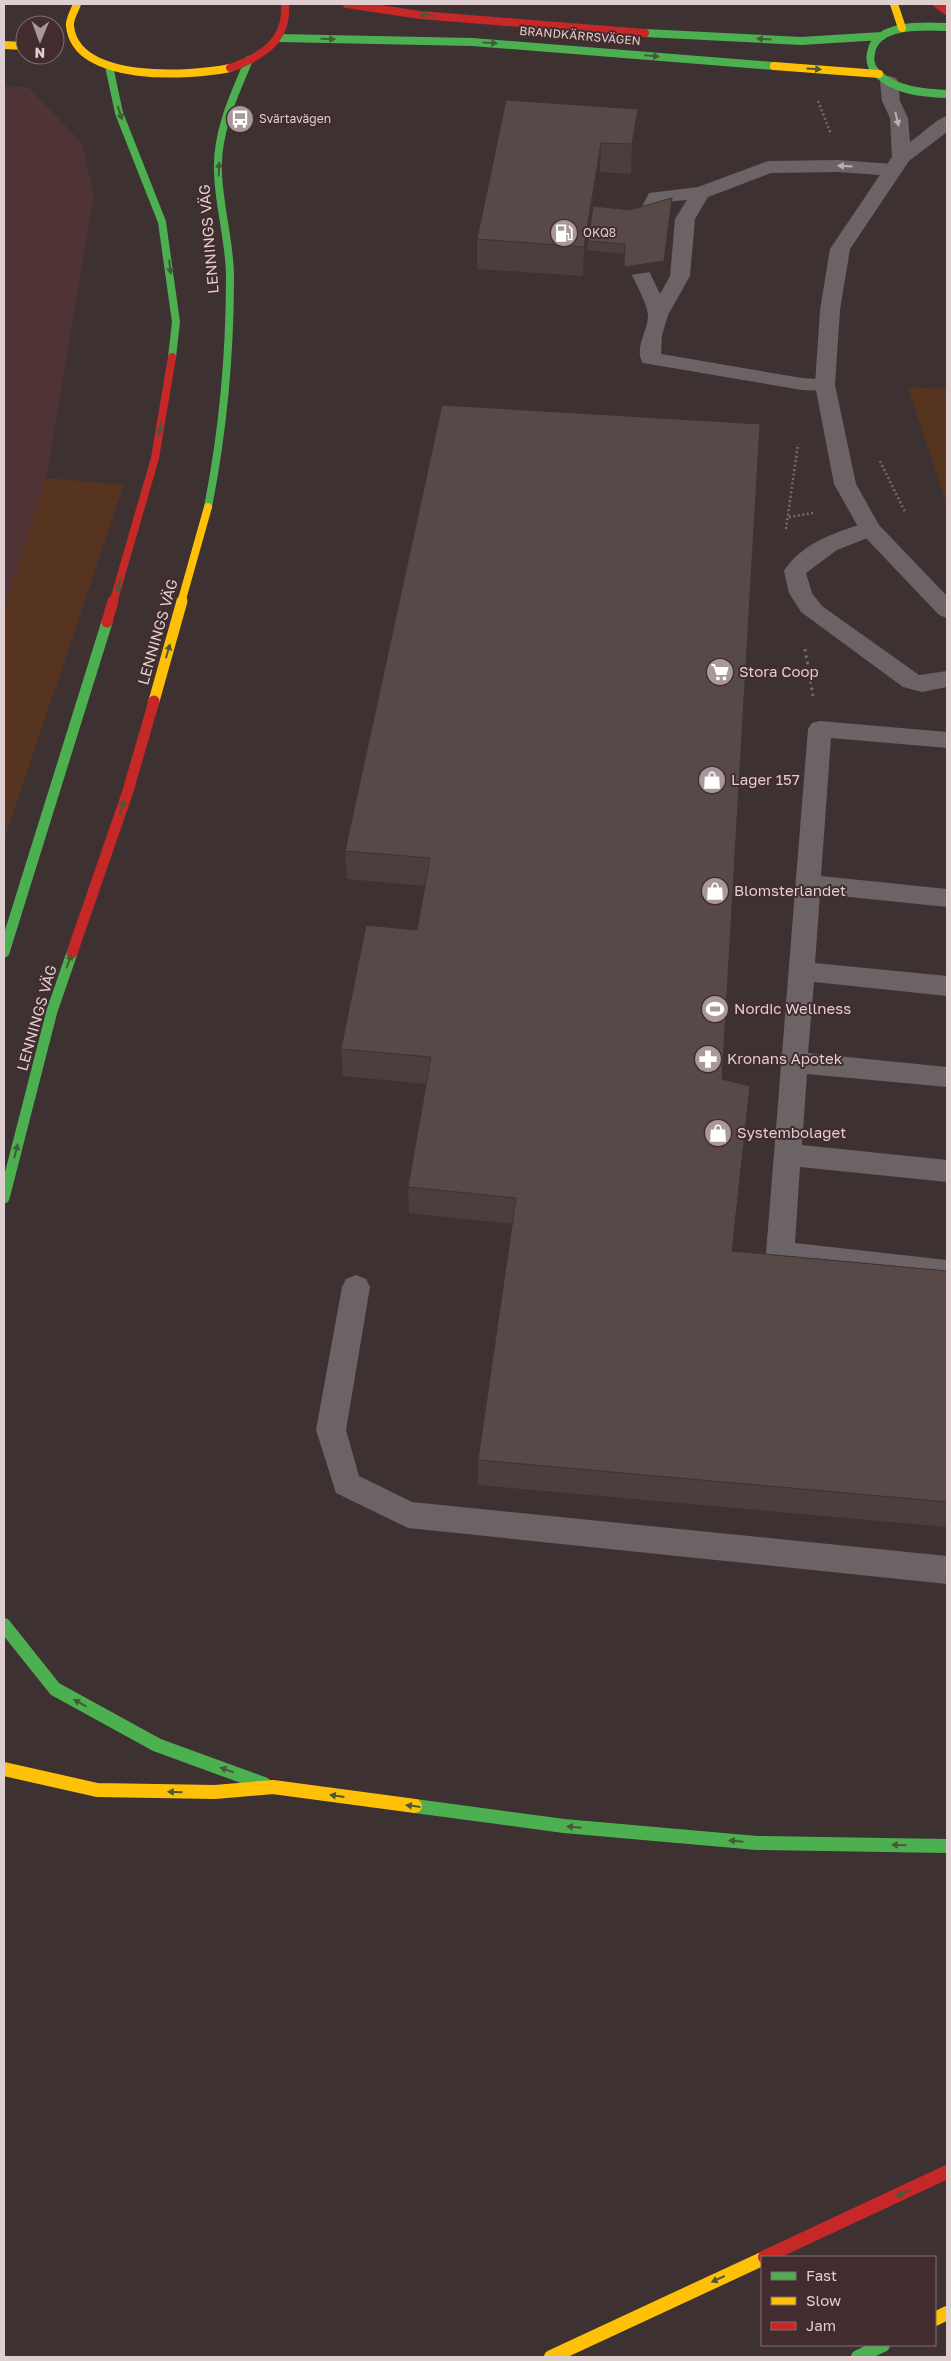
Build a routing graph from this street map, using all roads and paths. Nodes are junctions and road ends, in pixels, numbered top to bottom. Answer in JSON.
{"nodes":[{"id":1,"x":77,"y":4,"type":"edge"},
{"id":2,"x":285,"y":4,"type":"edge"},
{"id":3,"x":347,"y":4,"type":"edge"},
{"id":4,"x":894,"y":4,"type":"edge"},
{"id":5,"x":937,"y":4,"type":"edge"},
{"id":6,"x":947,"y":12,"type":"edge"},
{"id":7,"x":947,"y":27,"type":"edge"},
{"id":8,"x":902,"y":28,"type":"junction"},
{"id":9,"x":882,"y":36,"type":"junction"},
{"id":10,"x":279,"y":38,"type":"junction"},
{"id":11,"x":65,"y":48,"type":"edge"},
{"id":12,"x":82,"y":50,"type":"junction"},
{"id":13,"x":249,"y":60,"type":"junction"},
{"id":14,"x":109,"y":66,"type":"junction"},
{"id":15,"x":884,"y":78,"type":"junction"},
{"id":16,"x":947,"y":94,"type":"edge"},
{"id":17,"x":947,"y":122,"type":"edge"},
{"id":18,"x":898,"y":163,"type":"junction"},
{"id":19,"x":700,"y":193,"type":"junction"},
{"id":20,"x":646,"y":218,"type":"edge"},
{"id":21,"x":640,"y":271,"type":"edge"},
{"id":22,"x":658,"y":315,"type":"junction"},
{"id":23,"x":825,"y":385,"type":"junction"},
{"id":24,"x":879,"y":457,"type":"dead end"},
{"id":25,"x":909,"y":518,"type":"dead end"},
{"id":26,"x":870,"y":529,"type":"junction"},
{"id":27,"x":947,"y":610,"type":"edge"},
{"id":28,"x":947,"y":679,"type":"edge"},
{"id":29,"x":947,"y":740,"type":"edge"},
{"id":30,"x":809,"y":884,"type":"junction"},
{"id":31,"x":947,"y":898,"type":"edge"},
{"id":32,"x":4,"y":952,"type":"edge"},
{"id":33,"x":802,"y":971,"type":"junction"},
{"id":34,"x":947,"y":986,"type":"edge"},
{"id":35,"x":795,"y":1062,"type":"junction"},
{"id":36,"x":947,"y":1077,"type":"edge"},
{"id":37,"x":788,"y":1155,"type":"junction"},
{"id":38,"x":947,"y":1171,"type":"edge"},
{"id":39,"x":4,"y":1198,"type":"edge"},
{"id":40,"x":947,"y":1272,"type":"edge"},
{"id":41,"x":356,"y":1287,"type":"dead end"},
{"id":42,"x":947,"y":1570,"type":"edge"},
{"id":43,"x":4,"y":1625,"type":"edge"},
{"id":44,"x":4,"y":1769,"type":"edge"},
{"id":45,"x":273,"y":1787,"type":"junction"},
{"id":46,"x":947,"y":1846,"type":"edge"},
{"id":47,"x":947,"y":2172,"type":"edge"},
{"id":48,"x":768,"y":2256,"type":"edge"},
{"id":49,"x":761,"y":2259,"type":"edge"},
{"id":50,"x":881,"y":2346,"type":"edge"},
{"id":51,"x":551,"y":2357,"type":"edge"},
{"id":52,"x":858,"y":2357,"type":"edge"}],
"edges":[{"from":1,"to":12,"type":"main road"},
{"from":2,"to":10,"type":"main road"},
{"from":9,"to":3,"type":"main road","name":"BRANDKÄRRSVÄGEN","one_way":true},
{"from":4,"to":8,"type":"main road"},
{"from":5,"to":6,"type":"main road"},
{"from":7,"to":8,"type":"main road","name":"BRANDKÄRRSVÄGEN"},
{"from":8,"to":9,"type":"main road","name":"BRANDKÄRRSVÄGEN"},
{"from":9,"to":15,"type":"main road"},
{"from":10,"to":13,"type":"main road"},
{"from":10,"to":15,"type":"main road","name":"BRANDKÄRRSVÄGEN","one_way":true},
{"from":11,"to":12,"type":"main road"},
{"from":12,"to":14,"type":"main road"},
{"from":13,"to":14,"type":"main road"},
{"from":39,"to":13,"type":"main road","name":"LENNINGS VÄG","one_way":true},
{"from":14,"to":32,"type":"main road","one_way":true},
{"from":15,"to":16,"type":"main road","name":"BRANDKÄRRSVÄGEN"},
{"from":15,"to":18,"type":"street","one_way":true},
{"from":17,"to":18,"type":"street"},
{"from":18,"to":19,"type":"street","one_way":true},
{"from":18,"to":23,"type":"street"},
{"from":19,"to":20,"type":"street"},
{"from":19,"to":22,"type":"street"},
{"from":21,"to":22,"type":"street"},
{"from":22,"to":23,"type":"street"},
{"from":23,"to":26,"type":"street"},
{"from":24,"to":25,"type":"path"},
{"from":26,"to":27,"type":"street"},
{"from":26,"to":28,"type":"street"},
{"from":29,"to":30,"type":"street"},
{"from":30,"to":31,"type":"street"},
{"from":30,"to":33,"type":"street"},
{"from":33,"to":34,"type":"street"},
{"from":33,"to":35,"type":"street"},
{"from":35,"to":36,"type":"street"},
{"from":35,"to":37,"type":"street"},
{"from":37,"to":38,"type":"street"},
{"from":37,"to":40,"type":"street"},
{"from":41,"to":42,"type":"street"},
{"from":45,"to":43,"type":"main road","one_way":true},
{"from":45,"to":44,"type":"main road","one_way":true},
{"from":46,"to":45,"type":"main road","one_way":true},
{"from":47,"to":48,"type":"main road","one_way":true},
{"from":49,"to":51,"type":"main road","one_way":true},
{"from":50,"to":52,"type":"main road"}]}
